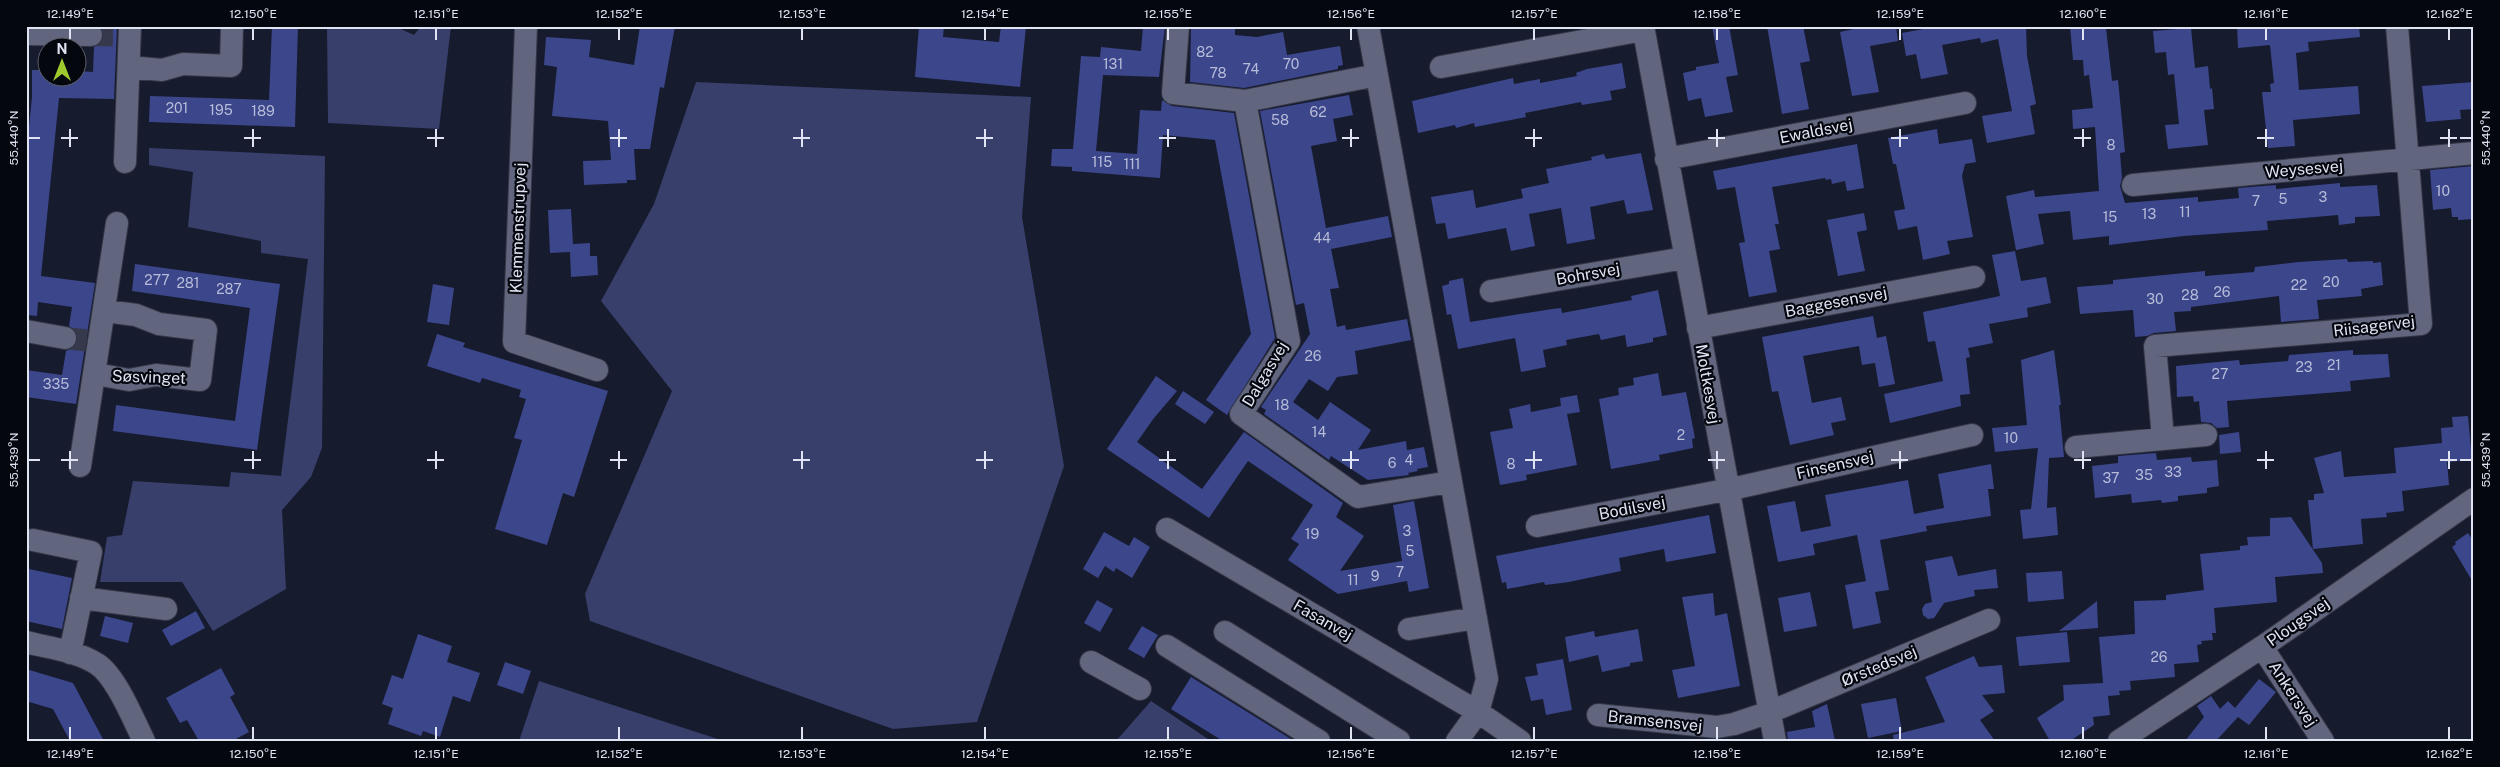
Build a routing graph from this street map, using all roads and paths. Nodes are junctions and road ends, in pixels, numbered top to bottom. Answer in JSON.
{"nodes":[{"id":1,"x":130,"y":26,"type":"edge"},
{"id":2,"x":232,"y":26,"type":"edge"},
{"id":3,"x":526,"y":26,"type":"edge"},
{"id":4,"x":1178,"y":26,"type":"edge"},
{"id":5,"x":1368,"y":26,"type":"edge"},
{"id":6,"x":2397,"y":26,"type":"edge"},
{"id":7,"x":1643,"y":28,"type":"edge"},
{"id":8,"x":26,"y":34,"type":"edge"},
{"id":9,"x":91,"y":35,"type":"tunnel mouth"},
{"id":10,"x":129,"y":67,"type":"junction"},
{"id":11,"x":1441,"y":67,"type":"dead end"},
{"id":12,"x":1378,"y":75,"type":"junction"},
{"id":13,"x":1245,"y":101,"type":"junction"},
{"id":14,"x":1966,"y":103,"type":"dead end"},
{"id":15,"x":2474,"y":153,"type":"edge"},
{"id":16,"x":2408,"y":159,"type":"junction"},
{"id":17,"x":1666,"y":160,"type":"junction"},
{"id":18,"x":125,"y":162,"type":"dead end"},
{"id":19,"x":2133,"y":185,"type":"dead end"},
{"id":20,"x":118,"y":223,"type":"dead end"},
{"id":21,"x":1685,"y":258,"type":"junction"},
{"id":22,"x":1974,"y":277,"type":"dead end"},
{"id":23,"x":1491,"y":291,"type":"dead end"},
{"id":24,"x":105,"y":311,"type":"junction"},
{"id":25,"x":1698,"y":328,"type":"junction"},
{"id":26,"x":26,"y":332,"type":"edge"},
{"id":27,"x":65,"y":338,"type":"tunnel mouth"},
{"id":28,"x":597,"y":370,"type":"dead end"},
{"id":29,"x":96,"y":374,"type":"junction"},
{"id":30,"x":1972,"y":435,"type":"dead end"},
{"id":31,"x":2206,"y":435,"type":"dead end"},
{"id":32,"x":2163,"y":438,"type":"junction"},
{"id":33,"x":2076,"y":447,"type":"dead end"},
{"id":34,"x":80,"y":466,"type":"dead end"},
{"id":35,"x":1450,"y":482,"type":"junction"},
{"id":36,"x":1728,"y":490,"type":"junction"},
{"id":37,"x":2474,"y":499,"type":"edge"},
{"id":38,"x":1537,"y":526,"type":"dead end"},
{"id":39,"x":1167,"y":529,"type":"dead end"},
{"id":40,"x":33,"y":540,"type":"dead end"},
{"id":41,"x":81,"y":598,"type":"junction"},
{"id":42,"x":166,"y":609,"type":"dead end"},
{"id":43,"x":1476,"y":618,"type":"junction"},
{"id":44,"x":1989,"y":620,"type":"dead end"},
{"id":45,"x":1409,"y":628,"type":"dead end"},
{"id":46,"x":1225,"y":632,"type":"dead end"},
{"id":47,"x":26,"y":642,"type":"edge"},
{"id":48,"x":1167,"y":646,"type":"dead end"},
{"id":49,"x":2262,"y":647,"type":"junction"},
{"id":50,"x":70,"y":653,"type":"junction"},
{"id":51,"x":1091,"y":662,"type":"dead end"},
{"id":52,"x":1140,"y":689,"type":"dead end"},
{"id":53,"x":1478,"y":712,"type":"junction"},
{"id":54,"x":1770,"y":712,"type":"junction"},
{"id":55,"x":1598,"y":715,"type":"dead end"},
{"id":56,"x":144,"y":741,"type":"edge"},
{"id":57,"x":1319,"y":741,"type":"edge"},
{"id":58,"x":1399,"y":741,"type":"edge"},
{"id":59,"x":1457,"y":741,"type":"edge"},
{"id":60,"x":1520,"y":741,"type":"edge"},
{"id":61,"x":1775,"y":741,"type":"edge"},
{"id":62,"x":2119,"y":741,"type":"edge"},
{"id":63,"x":2323,"y":741,"type":"edge"}],
"edges":[{"from":1,"to":10,"type":"street"},
{"from":2,"to":10,"type":"street"},
{"from":3,"to":28,"type":"street","name":"Klemmenstrupvej"},
{"from":4,"to":13,"type":"street"},
{"from":5,"to":12,"type":"street"},
{"from":6,"to":16,"type":"street","name":"Riisagervej"},
{"from":7,"to":11,"type":"street"},
{"from":7,"to":17,"type":"street","name":"Moltkesvej"},
{"from":8,"to":9,"type":"street"},
{"from":10,"to":18,"type":"street"},
{"from":12,"to":13,"type":"street"},
{"from":12,"to":35,"type":"street"},
{"from":13,"to":35,"type":"street","name":"Dalgasvej"},
{"from":14,"to":17,"type":"street","name":"Ewaldsvej"},
{"from":15,"to":16,"type":"street","name":"Weysesvej"},
{"from":16,"to":19,"type":"street","name":"Weysesvej"},
{"from":16,"to":32,"type":"street","name":"Riisagervej"},
{"from":17,"to":21,"type":"street","name":"Moltkesvej"},
{"from":20,"to":24,"type":"street","name":"Søsvinget"},
{"from":21,"to":23,"type":"street","name":"Bohrsvej"},
{"from":21,"to":25,"type":"street","name":"Moltkesvej"},
{"from":22,"to":25,"type":"street","name":"Baggesensvej"},
{"from":24,"to":29,"type":"street","name":"Søsvinget"},
{"from":24,"to":29,"type":"street","name":"Søsvinget"},
{"from":25,"to":36,"type":"street","name":"Moltkesvej"},
{"from":26,"to":27,"type":"street"},
{"from":29,"to":34,"type":"street","name":"Søsvinget"},
{"from":30,"to":36,"type":"street","name":"Finsensvej"},
{"from":31,"to":32,"type":"street"},
{"from":32,"to":33,"type":"street"},
{"from":35,"to":43,"type":"street"},
{"from":36,"to":38,"type":"street","name":"Bodilsvej"},
{"from":36,"to":54,"type":"street","name":"Moltkesvej"},
{"from":37,"to":49,"type":"street","name":"Plougsvej"},
{"from":39,"to":53,"type":"street","name":"Fasanvej"},
{"from":40,"to":41,"type":"street"},
{"from":41,"to":42,"type":"street"},
{"from":41,"to":50,"type":"street"},
{"from":43,"to":45,"type":"street"},
{"from":43,"to":53,"type":"street"},
{"from":44,"to":54,"type":"street","name":"Ørstedsvej"},
{"from":46,"to":58,"type":"street"},
{"from":47,"to":50,"type":"street"},
{"from":48,"to":57,"type":"street"},
{"from":49,"to":62,"type":"street","name":"Plougsvej"},
{"from":49,"to":63,"type":"street","name":"Ankersvej"},
{"from":50,"to":56,"type":"street"},
{"from":51,"to":52,"type":"street"},
{"from":53,"to":59,"type":"street"},
{"from":53,"to":60,"type":"street","name":"Fasanvej"},
{"from":54,"to":55,"type":"street","name":"Bramsensvej"},
{"from":54,"to":61,"type":"street","name":"Moltkesvej"}]}
